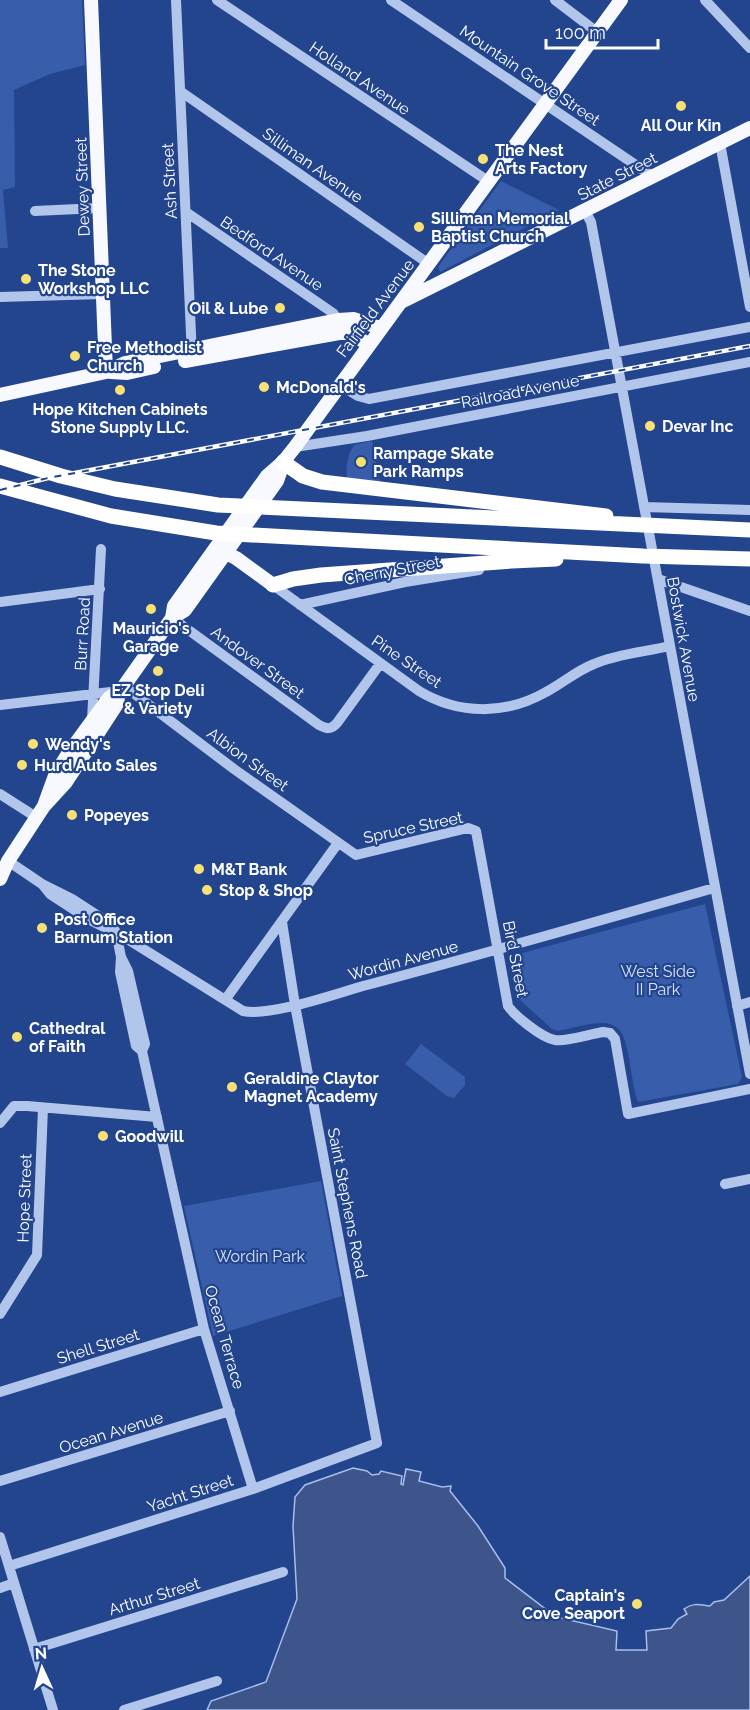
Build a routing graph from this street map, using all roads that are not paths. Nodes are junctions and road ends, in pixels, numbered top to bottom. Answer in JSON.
{"nodes":[{"id":1,"x":91,"y":0,"type":"edge"},
{"id":2,"x":176,"y":0,"type":"edge"},
{"id":3,"x":217,"y":0,"type":"edge"},
{"id":4,"x":391,"y":0,"type":"edge"},
{"id":5,"x":555,"y":0,"type":"edge"},
{"id":6,"x":621,"y":0,"type":"edge"},
{"id":7,"x":705,"y":0,"type":"edge"},
{"id":8,"x":597,"y":32,"type":"junction"},
{"id":9,"x":750,"y":48,"type":"edge"},
{"id":10,"x":180,"y":91,"type":"junction"},
{"id":11,"x":544,"y":102,"type":"junction"},
{"id":12,"x":750,"y":128,"type":"edge"},
{"id":13,"x":720,"y":143,"type":"junction"},
{"id":14,"x":652,"y":177,"type":"junction"},
{"id":15,"x":488,"y":181,"type":"junction"},
{"id":16,"x":99,"y":208,"type":"junction"},
{"id":17,"x":34,"y":211,"type":"dead end"},
{"id":18,"x":585,"y":211,"type":"junction"},
{"id":19,"x":186,"y":212,"type":"junction"},
{"id":20,"x":426,"y":267,"type":"junction"},
{"id":21,"x":436,"y":285,"type":"junction"},
{"id":22,"x":103,"y":294,"type":"junction"},
{"id":23,"x":0,"y":297,"type":"edge"},
{"id":24,"x":402,"y":302,"type":"junction"},
{"id":25,"x":750,"y":307,"type":"edge"},
{"id":26,"x":338,"y":320,"type":"junction"},
{"id":27,"x":750,"y":327,"type":"edge"},
{"id":28,"x":380,"y":328,"type":"junction"},
{"id":29,"x":279,"y":338,"type":"junction"},
{"id":30,"x":368,"y":344,"type":"junction"},
{"id":31,"x":616,"y":353,"type":"junction"},
{"id":32,"x":192,"y":355,"type":"junction"},
{"id":33,"x":750,"y":362,"type":"edge"},
{"id":34,"x":106,"y":372,"type":"junction"},
{"id":35,"x":340,"y":385,"type":"junction"},
{"id":36,"x":621,"y":386,"type":"junction"},
{"id":37,"x":0,"y":395,"type":"edge"},
{"id":38,"x":295,"y":447,"type":"junction"},
{"id":39,"x":0,"y":458,"type":"edge"},
{"id":40,"x":283,"y":462,"type":"junction"},
{"id":41,"x":0,"y":486,"type":"edge"},
{"id":42,"x":644,"y":507,"type":"junction"},
{"id":43,"x":750,"y":510,"type":"edge"},
{"id":44,"x":636,"y":523,"type":"junction"},
{"id":45,"x":750,"y":530,"type":"edge"},
{"id":46,"x":101,"y":549,"type":"dead end"},
{"id":47,"x":220,"y":550,"type":"junction"},
{"id":48,"x":643,"y":556,"type":"junction"},
{"id":49,"x":750,"y":560,"type":"edge"},
{"id":50,"x":490,"y":569,"type":"dead end"},
{"id":51,"x":658,"y":579,"type":"junction"},
{"id":52,"x":273,"y":585,"type":"junction"},
{"id":53,"x":100,"y":589,"type":"junction"},
{"id":54,"x":0,"y":602,"type":"edge"},
{"id":55,"x":300,"y":605,"type":"junction"},
{"id":56,"x":750,"y":611,"type":"edge"},
{"id":57,"x":172,"y":618,"type":"junction"},
{"id":58,"x":670,"y":646,"type":"junction"},
{"id":59,"x":380,"y":664,"type":"junction"},
{"id":60,"x":121,"y":688,"type":"junction"},
{"id":61,"x":93,"y":693,"type":"junction"},
{"id":62,"x":0,"y":705,"type":"edge"},
{"id":63,"x":92,"y":720,"type":"junction"},
{"id":64,"x":0,"y":794,"type":"edge"},
{"id":65,"x":40,"y":811,"type":"junction"},
{"id":66,"x":476,"y":831,"type":"joint"},
{"id":67,"x":338,"y":843,"type":"junction"},
{"id":68,"x":356,"y":855,"type":"joint"},
{"id":69,"x":4,"y":866,"type":"edge"},
{"id":70,"x":0,"y":879,"type":"edge"},
{"id":71,"x":714,"y":888,"type":"junction"},
{"id":72,"x":282,"y":922,"type":"junction"},
{"id":73,"x":116,"y":932,"type":"junction"},
{"id":74,"x":498,"y":950,"type":"junction"},
{"id":75,"x":225,"y":1000,"type":"junction"},
{"id":76,"x":750,"y":1002,"type":"edge"},
{"id":77,"x":295,"y":1005,"type":"junction"},
{"id":78,"x":737,"y":1006,"type":"junction"},
{"id":79,"x":750,"y":1074,"type":"edge"},
{"id":80,"x":750,"y":1089,"type":"edge"},
{"id":81,"x":43,"y":1108,"type":"junction"},
{"id":82,"x":157,"y":1117,"type":"junction"},
{"id":83,"x":0,"y":1123,"type":"edge"},
{"id":84,"x":750,"y":1179,"type":"edge"},
{"id":85,"x":725,"y":1184,"type":"dead end"},
{"id":86,"x":0,"y":1314,"type":"edge"},
{"id":87,"x":204,"y":1329,"type":"junction"},
{"id":88,"x":0,"y":1392,"type":"edge"},
{"id":89,"x":230,"y":1411,"type":"junction"},
{"id":90,"x":377,"y":1443,"type":"joint"},
{"id":91,"x":0,"y":1481,"type":"edge"},
{"id":92,"x":253,"y":1489,"type":"junction"},
{"id":93,"x":0,"y":1537,"type":"edge"},
{"id":94,"x":9,"y":1566,"type":"junction"},
{"id":95,"x":283,"y":1572,"type":"dead end"},
{"id":96,"x":14,"y":1583,"type":"junction"},
{"id":97,"x":0,"y":1588,"type":"edge"},
{"id":98,"x":34,"y":1649,"type":"junction"},
{"id":99,"x":217,"y":1681,"type":"dead end"},
{"id":100,"x":53,"y":1710,"type":"edge"},
{"id":101,"x":124,"y":1710,"type":"edge"}],
"edges":[{"from":1,"to":16,"type":"main road","name":"Dewey Street"},
{"from":2,"to":10,"type":"street","name":"Ash Street"},
{"from":3,"to":15,"type":"street","name":"Holland Avenue"},
{"from":4,"to":11,"type":"street","name":"Mountain Grove Street"},
{"from":5,"to":8,"type":"street"},
{"from":6,"to":8,"type":"main road","name":"Fairfield Avenue"},
{"from":7,"to":9,"type":"street"},
{"from":8,"to":11,"type":"main road","name":"Fairfield Avenue"},
{"from":10,"to":19,"type":"street","name":"Ash Street"},
{"from":10,"to":20,"type":"street","name":"Silliman Avenue"},
{"from":11,"to":14,"type":"street","name":"Mountain Grove Street"},
{"from":11,"to":15,"type":"main road","name":"Fairfield Avenue"},
{"from":12,"to":13,"type":"main road","name":"State Street"},
{"from":13,"to":14,"type":"main road","name":"State Street"},
{"from":13,"to":25,"type":"street"},
{"from":14,"to":18,"type":"main road","name":"State Street"},
{"from":15,"to":20,"type":"main road","name":"Fairfield Avenue"},
{"from":16,"to":17,"type":"street"},
{"from":16,"to":22,"type":"main road","name":"Dewey Street"},
{"from":18,"to":21,"type":"main road","name":"State Street"},
{"from":18,"to":31,"type":"street","name":"Bostwick Avenue"},
{"from":19,"to":26,"type":"street","name":"Bedford Avenue"},
{"from":19,"to":32,"type":"street","name":"Ash Street"},
{"from":20,"to":21,"type":"main road"},
{"from":20,"to":24,"type":"main road","name":"Fairfield Avenue"},
{"from":21,"to":24,"type":"main road","name":"State Street"},
{"from":22,"to":23,"type":"street"},
{"from":22,"to":34,"type":"main road","name":"Dewey Street"},
{"from":24,"to":28,"type":"main road","name":"Fairfield Avenue"},
{"from":26,"to":28,"type":"main road"},
{"from":26,"to":29,"type":"main road"},
{"from":27,"to":31,"type":"street","name":"Railroad Avenue"},
{"from":28,"to":30,"type":"main road","name":"Fairfield Avenue"},
{"from":29,"to":30,"type":"main road"},
{"from":29,"to":32,"type":"main road"},
{"from":30,"to":35,"type":"main road","name":"Fairfield Avenue"},
{"from":31,"to":35,"type":"street","name":"Railroad Avenue"},
{"from":31,"to":36,"type":"street","name":"Bostwick Avenue"},
{"from":32,"to":34,"type":"main road"},
{"from":33,"to":36,"type":"street","name":"Railroad Avenue"},
{"from":34,"to":37,"type":"main road"},
{"from":35,"to":38,"type":"main road","name":"Fairfield Avenue"},
{"from":36,"to":38,"type":"street","name":"Railroad Avenue"},
{"from":36,"to":42,"type":"street","name":"Bostwick Avenue"},
{"from":38,"to":40,"type":"main road","name":"Fairfield Avenue"},
{"from":39,"to":44,"type":"highway"},
{"from":40,"to":44,"type":"highway"},
{"from":40,"to":47,"type":"main road","name":"Fairfield Avenue"},
{"from":41,"to":48,"type":"highway"},
{"from":42,"to":43,"type":"street"},
{"from":42,"to":51,"type":"street","name":"Bostwick Avenue"},
{"from":44,"to":45,"type":"highway"},
{"from":46,"to":53,"type":"street","name":"Burr Road"},
{"from":47,"to":52,"type":"main road","name":"Pine Street"},
{"from":47,"to":57,"type":"main road","name":"Fairfield Avenue"},
{"from":48,"to":49,"type":"highway"},
{"from":48,"to":52,"type":"highway"},
{"from":50,"to":55,"type":"street","name":"Cherry Street"},
{"from":51,"to":56,"type":"street"},
{"from":51,"to":58,"type":"street","name":"Bostwick Avenue"},
{"from":52,"to":55,"type":"street","name":"Pine Street"},
{"from":53,"to":54,"type":"street"},
{"from":53,"to":61,"type":"street","name":"Burr Road"},
{"from":55,"to":59,"type":"street","name":"Pine Street"},
{"from":57,"to":59,"type":"street","name":"Andover Street"},
{"from":57,"to":60,"type":"main road","name":"Fairfield Avenue"},
{"from":58,"to":59,"type":"street","name":"Pine Street"},
{"from":58,"to":71,"type":"street","name":"Bostwick Avenue"},
{"from":60,"to":61,"type":"street"},
{"from":60,"to":63,"type":"main road","name":"Fairfield Avenue"},
{"from":60,"to":65,"type":"main road","name":"Fairfield Avenue"},
{"from":60,"to":67,"type":"street","name":"Albion Street"},
{"from":61,"to":62,"type":"street"},
{"from":61,"to":63,"type":"street","name":"Burr Road"},
{"from":63,"to":65,"type":"main road","name":"Fairfield Avenue"},
{"from":64,"to":65,"type":"street"},
{"from":65,"to":69,"type":"main road","name":"Fairfield Avenue"},
{"from":66,"to":68,"type":"street","name":"Spruce Street"},
{"from":66,"to":74,"type":"street","name":"Bird Street"},
{"from":67,"to":68,"type":"street","name":"Albion Street"},
{"from":67,"to":72,"type":"street"},
{"from":69,"to":70,"type":"main road","name":"Fairfield Avenue"},
{"from":69,"to":73,"type":"street","name":"Wordin Avenue"},
{"from":71,"to":74,"type":"street","name":"Wordin Avenue"},
{"from":71,"to":78,"type":"street","name":"Bostwick Avenue"},
{"from":72,"to":75,"type":"street"},
{"from":72,"to":77,"type":"street","name":"Saint Stephens Road"},
{"from":73,"to":75,"type":"street","name":"Wordin Avenue"},
{"from":73,"to":82,"type":"street","name":"Ocean Terrace"},
{"from":74,"to":77,"type":"street","name":"Wordin Avenue"},
{"from":74,"to":80,"type":"street","name":"Bird Street"},
{"from":75,"to":77,"type":"street","name":"Wordin Avenue"},
{"from":76,"to":78,"type":"street"},
{"from":77,"to":90,"type":"street","name":"Saint Stephens Road"},
{"from":78,"to":79,"type":"street","name":"Bostwick Avenue"},
{"from":81,"to":82,"type":"street"},
{"from":81,"to":83,"type":"street"},
{"from":81,"to":86,"type":"street","name":"Hope Street"},
{"from":82,"to":87,"type":"street","name":"Ocean Terrace"},
{"from":84,"to":85,"type":"street"},
{"from":87,"to":88,"type":"street","name":"Shell Street"},
{"from":87,"to":89,"type":"street","name":"Ocean Terrace"},
{"from":89,"to":91,"type":"street","name":"Ocean Avenue"},
{"from":89,"to":92,"type":"street","name":"Ocean Terrace"},
{"from":90,"to":92,"type":"street","name":"Yacht Street"},
{"from":92,"to":94,"type":"street","name":"Yacht Street"},
{"from":93,"to":94,"type":"street"},
{"from":94,"to":96,"type":"street"},
{"from":95,"to":98,"type":"street","name":"Arthur Street"},
{"from":96,"to":97,"type":"street"},
{"from":96,"to":98,"type":"street"},
{"from":98,"to":100,"type":"street"},
{"from":99,"to":101,"type":"street"}]}
